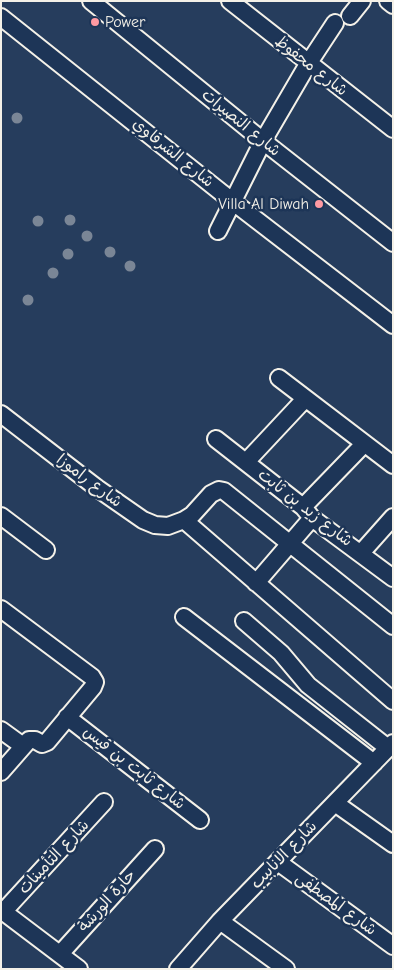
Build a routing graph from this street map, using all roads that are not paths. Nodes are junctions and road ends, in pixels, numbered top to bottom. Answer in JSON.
{"nodes":[{"id":1,"x":91,"y":1,"type":"edge"},
{"id":2,"x":230,"y":1,"type":"edge"},
{"id":3,"x":362,"y":1,"type":"edge"},
{"id":4,"x":388,"y":1,"type":"edge"},
{"id":5,"x":393,"y":5,"type":"edge"},
{"id":6,"x":350,"y":16,"type":"dead end"},
{"id":7,"x":1,"y":17,"type":"edge"},
{"id":8,"x":335,"y":23,"type":"dead end"},
{"id":9,"x":308,"y":64,"type":"junction"},
{"id":10,"x":393,"y":129,"type":"edge"},
{"id":11,"x":263,"y":141,"type":"junction"},
{"id":12,"x":232,"y":201,"type":"junction"},
{"id":13,"x":218,"y":231,"type":"dead end"},
{"id":14,"x":393,"y":243,"type":"edge"},
{"id":15,"x":393,"y":325,"type":"edge"},
{"id":16,"x":279,"y":378,"type":"dead end"},
{"id":17,"x":305,"y":399,"type":"junction"},
{"id":18,"x":1,"y":414,"type":"edge"},
{"id":19,"x":216,"y":439,"type":"dead end"},
{"id":20,"x":364,"y":444,"type":"junction"},
{"id":21,"x":246,"y":462,"type":"junction"},
{"id":22,"x":393,"y":465,"type":"edge"},
{"id":23,"x":308,"y":513,"type":"junction"},
{"id":24,"x":1,"y":516,"type":"edge"},
{"id":25,"x":393,"y":517,"type":"edge"},
{"id":26,"x":184,"y":520,"type":"junction"},
{"id":27,"x":290,"y":544,"type":"junction"},
{"id":28,"x":46,"y":550,"type":"dead end"},
{"id":29,"x":361,"y":553,"type":"junction"},
{"id":30,"x":393,"y":578,"type":"edge"},
{"id":31,"x":256,"y":583,"type":"junction"},
{"id":32,"x":1,"y":609,"type":"edge"},
{"id":33,"x":184,"y":617,"type":"dead end"},
{"id":34,"x":244,"y":622,"type":"dead end"},
{"id":35,"x":393,"y":626,"type":"edge"},
{"id":36,"x":393,"y":701,"type":"edge"},
{"id":37,"x":68,"y":717,"type":"junction"},
{"id":38,"x":1,"y":730,"type":"edge"},
{"id":39,"x":23,"y":746,"type":"junction"},
{"id":40,"x":386,"y":754,"type":"edge"},
{"id":41,"x":1,"y":772,"type":"edge"},
{"id":42,"x":104,"y":802,"type":"dead end"},
{"id":43,"x":335,"y":803,"type":"junction"},
{"id":44,"x":200,"y":820,"type":"dead end"},
{"id":45,"x":393,"y":844,"type":"edge"},
{"id":46,"x":155,"y":849,"type":"dead end"},
{"id":47,"x":278,"y":862,"type":"junction"},
{"id":48,"x":2,"y":911,"type":"edge"},
{"id":49,"x":220,"y":921,"type":"junction"},
{"id":50,"x":393,"y":946,"type":"edge"},
{"id":51,"x":60,"y":954,"type":"junction"},
{"id":52,"x":79,"y":969,"type":"edge"},
{"id":53,"x":178,"y":969,"type":"edge"},
{"id":54,"x":286,"y":969,"type":"edge"}],
"edges":[{"from":1,"to":11,"type":"street","name":"شارع النصيرات"},
{"from":2,"to":9,"type":"street","name":"شارع محفوظ"},
{"from":3,"to":6,"type":"street"},
{"from":4,"to":5,"type":"street"},
{"from":7,"to":12,"type":"street","name":"شارع الشرقاوي"},
{"from":8,"to":9,"type":"street"},
{"from":9,"to":10,"type":"street","name":"شارع محفوظ"},
{"from":9,"to":11,"type":"street"},
{"from":11,"to":12,"type":"street"},
{"from":11,"to":14,"type":"street","name":"شارع النصيرات"},
{"from":12,"to":13,"type":"street"},
{"from":12,"to":15,"type":"street","name":"شارع الشرقاوي"},
{"from":16,"to":17,"type":"street"},
{"from":17,"to":20,"type":"street"},
{"from":17,"to":21,"type":"street"},
{"from":18,"to":26,"type":"street","name":"شارع راموزا"},
{"from":19,"to":21,"type":"street","name":"شارع زيد بن ثابت"},
{"from":20,"to":22,"type":"street"},
{"from":20,"to":23,"type":"street"},
{"from":21,"to":23,"type":"street","name":"شارع زيد بن ثابت"},
{"from":23,"to":27,"type":"street"},
{"from":23,"to":29,"type":"street","name":"شارع زيد بن ثابت"},
{"from":24,"to":28,"type":"street"},
{"from":25,"to":29,"type":"street"},
{"from":26,"to":27,"type":"street"},
{"from":26,"to":31,"type":"street"},
{"from":27,"to":31,"type":"street"},
{"from":27,"to":35,"type":"street"},
{"from":29,"to":30,"type":"street","name":"شارع زيد بن ثابت"},
{"from":31,"to":36,"type":"street"},
{"from":32,"to":37,"type":"street"},
{"from":33,"to":40,"type":"street"},
{"from":34,"to":40,"type":"street"},
{"from":37,"to":39,"type":"street"},
{"from":37,"to":44,"type":"street","name":"شارع ثابت بن قيس"},
{"from":38,"to":39,"type":"street"},
{"from":39,"to":41,"type":"street"},
{"from":40,"to":43,"type":"street","name":"شارع الانابيب"},
{"from":42,"to":48,"type":"street","name":"شارع التأمينات"},
{"from":43,"to":45,"type":"street"},
{"from":43,"to":47,"type":"street","name":"شارع الانابيب"},
{"from":46,"to":51,"type":"street","name":"حارة الورشة"},
{"from":47,"to":49,"type":"street","name":"شارع الانابيب"},
{"from":47,"to":50,"type":"street","name":"شارع المصطفى"},
{"from":48,"to":51,"type":"street"},
{"from":49,"to":53,"type":"street","name":"شارع الانابيب"},
{"from":49,"to":54,"type":"street"},
{"from":51,"to":52,"type":"street"}]}
